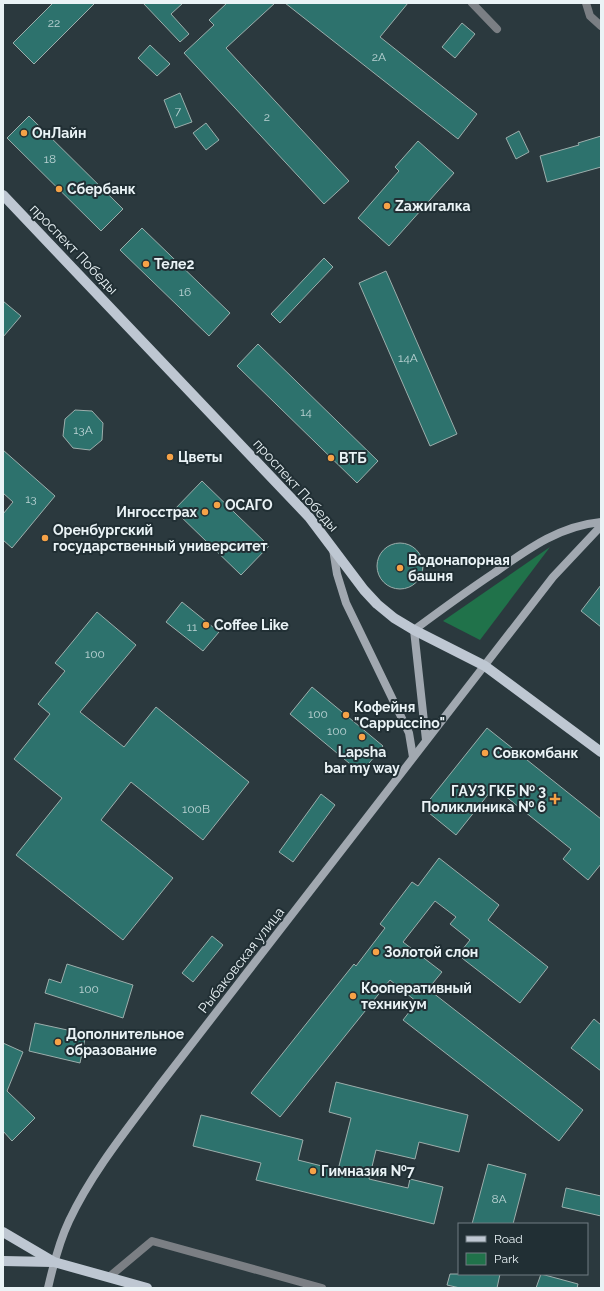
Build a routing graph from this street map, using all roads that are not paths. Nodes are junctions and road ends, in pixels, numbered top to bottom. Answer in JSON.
{"nodes":[{"id":1,"x":472,"y":3,"type":"edge"},
{"id":2,"x":586,"y":3,"type":"edge"},
{"id":3,"x":601,"y":26,"type":"edge"},
{"id":4,"x":497,"y":29,"type":"dead end"},
{"id":5,"x":3,"y":195,"type":"edge"},
{"id":6,"x":601,"y":522,"type":"edge"},
{"id":7,"x":601,"y":526,"type":"edge"},
{"id":8,"x":333,"y":548,"type":"junction"},
{"id":9,"x":414,"y":630,"type":"junction"},
{"id":10,"x":485,"y":666,"type":"junction"},
{"id":11,"x":426,"y":740,"type":"junction"},
{"id":12,"x":601,"y":752,"type":"edge"},
{"id":13,"x":413,"y":757,"type":"junction"},
{"id":14,"x":3,"y":1232,"type":"edge"},
{"id":15,"x":3,"y":1261,"type":"edge"},
{"id":16,"x":54,"y":1262,"type":"junction"},
{"id":17,"x":109,"y":1277,"type":"junction"},
{"id":18,"x":48,"y":1288,"type":"edge"},
{"id":19,"x":148,"y":1288,"type":"edge"},
{"id":20,"x":322,"y":1288,"type":"edge"}],
"edges":[{"from":1,"to":4,"type":"street"},
{"from":2,"to":3,"type":"street"},
{"from":5,"to":8,"type":"main road","name":"проспект Победы"},
{"from":6,"to":9,"type":"main road"},
{"from":7,"to":10,"type":"main road","name":"Рыбаковская улица"},
{"from":8,"to":9,"type":"main road","name":"проспект Победы"},
{"from":8,"to":13,"type":"main road"},
{"from":9,"to":10,"type":"main road","name":"проспект Победы"},
{"from":9,"to":11,"type":"main road"},
{"from":10,"to":11,"type":"main road","name":"Рыбаковская улица"},
{"from":10,"to":12,"type":"main road","name":"проспект Победы"},
{"from":11,"to":13,"type":"main road","name":"Рыбаковская улица"},
{"from":13,"to":16,"type":"main road","name":"Рыбаковская улица"},
{"from":14,"to":16,"type":"main road"},
{"from":15,"to":16,"type":"main road"},
{"from":16,"to":17,"type":"main road"},
{"from":16,"to":18,"type":"main road","name":"Рыбаковская улица"},
{"from":17,"to":19,"type":"main road"},
{"from":17,"to":20,"type":"street"}]}
